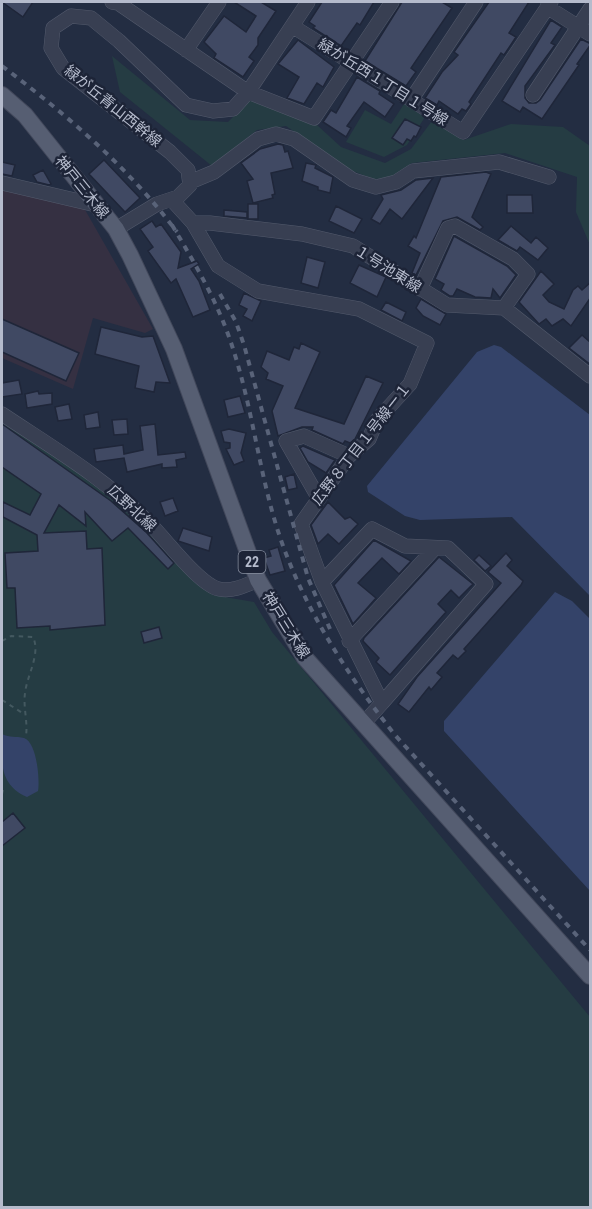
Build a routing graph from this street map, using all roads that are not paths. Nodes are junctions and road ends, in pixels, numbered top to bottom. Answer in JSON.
{"nodes":[{"id":1,"x":112,"y":2,"type":"edge"},
{"id":2,"x":219,"y":2,"type":"edge"},
{"id":3,"x":308,"y":2,"type":"edge"},
{"id":4,"x":392,"y":2,"type":"edge"},
{"id":5,"x":476,"y":2,"type":"edge"},
{"id":6,"x":549,"y":4,"type":"edge"},
{"id":7,"x":591,"y":9,"type":"edge"},
{"id":8,"x":292,"y":26,"type":"junction"},
{"id":9,"x":585,"y":30,"type":"edge"},
{"id":10,"x":186,"y":50,"type":"junction"},
{"id":11,"x":351,"y":63,"type":"junction"},
{"id":12,"x":248,"y":92,"type":"junction"},
{"id":13,"x":2,"y":95,"type":"edge"},
{"id":14,"x":533,"y":95,"type":"dead end"},
{"id":15,"x":411,"y":100,"type":"junction"},
{"id":16,"x":549,"y":177,"type":"dead end"},
{"id":17,"x":190,"y":182,"type":"junction"},
{"id":18,"x":2,"y":183,"type":"edge"},
{"id":19,"x":172,"y":200,"type":"junction"},
{"id":20,"x":96,"y":205,"type":"junction"},
{"id":21,"x":193,"y":223,"type":"junction"},
{"id":22,"x":116,"y":229,"type":"junction"},
{"id":23,"x":420,"y":289,"type":"junction"},
{"id":24,"x":504,"y":308,"type":"junction"},
{"id":25,"x":591,"y":376,"type":"edge"},
{"id":26,"x":2,"y":414,"type":"edge"},
{"id":27,"x":349,"y":456,"type":"junction"},
{"id":28,"x":318,"y":496,"type":"junction"},
{"id":29,"x":435,"y":548,"type":"junction"},
{"id":30,"x":258,"y":580,"type":"junction"},
{"id":31,"x":322,"y":582,"type":"junction"},
{"id":32,"x":349,"y":641,"type":"junction"},
{"id":33,"x":382,"y":703,"type":"junction"},
{"id":34,"x":364,"y":723,"type":"junction"},
{"id":35,"x":591,"y":976,"type":"edge"}],
"edges":[{"from":1,"to":10,"type":"street"},
{"from":2,"to":10,"type":"street"},
{"from":3,"to":8,"type":"street","name":"緑が丘青山西幹線"},
{"from":4,"to":11,"type":"street"},
{"from":5,"to":15,"type":"street"},
{"from":6,"to":9,"type":"street"},
{"from":6,"to":15,"type":"street","name":"緑が丘西１丁目１号線"},
{"from":7,"to":9,"type":"street"},
{"from":8,"to":11,"type":"street","name":"緑が丘西１丁目１号線"},
{"from":8,"to":12,"type":"street","name":"緑が丘青山西幹線"},
{"from":9,"to":14,"type":"street"},
{"from":10,"to":12,"type":"street"},
{"from":11,"to":12,"type":"street"},
{"from":11,"to":15,"type":"street","name":"緑が丘西１丁目１号線"},
{"from":12,"to":17,"type":"street","name":"緑が丘青山西幹線"},
{"from":13,"to":20,"type":"main road","name":"神戸三木線","number":"22"},
{"from":16,"to":17,"type":"street"},
{"from":17,"to":19,"type":"street"},
{"from":18,"to":20,"type":"street"},
{"from":19,"to":21,"type":"street"},
{"from":19,"to":22,"type":"street"},
{"from":20,"to":22,"type":"main road","name":"神戸三木線","number":"22"},
{"from":21,"to":23,"type":"street","name":"１号池東線"},
{"from":21,"to":27,"type":"street","name":"広野８丁目１号線ー１"},
{"from":22,"to":30,"type":"main road","name":"神戸三木線","number":"22"},
{"from":23,"to":24,"type":"street","name":"１号池東線"},
{"from":23,"to":24,"type":"street"},
{"from":24,"to":25,"type":"street"},
{"from":26,"to":30,"type":"street","name":"広野北線"},
{"from":27,"to":28,"type":"street","name":"広野８丁目１号線ー１"},
{"from":27,"to":28,"type":"street"},
{"from":28,"to":31,"type":"street","name":"広野８丁目１号線ー１"},
{"from":29,"to":31,"type":"street"},
{"from":29,"to":32,"type":"street"},
{"from":29,"to":33,"type":"street"},
{"from":30,"to":34,"type":"main road","name":"神戸三木線","number":"22"},
{"from":31,"to":32,"type":"street","name":"広野８丁目１号線ー１"},
{"from":32,"to":33,"type":"street","name":"広野８丁目１号線ー１"},
{"from":33,"to":34,"type":"street"},
{"from":34,"to":35,"type":"main road","name":"神戸三木線","number":"22"}]}
